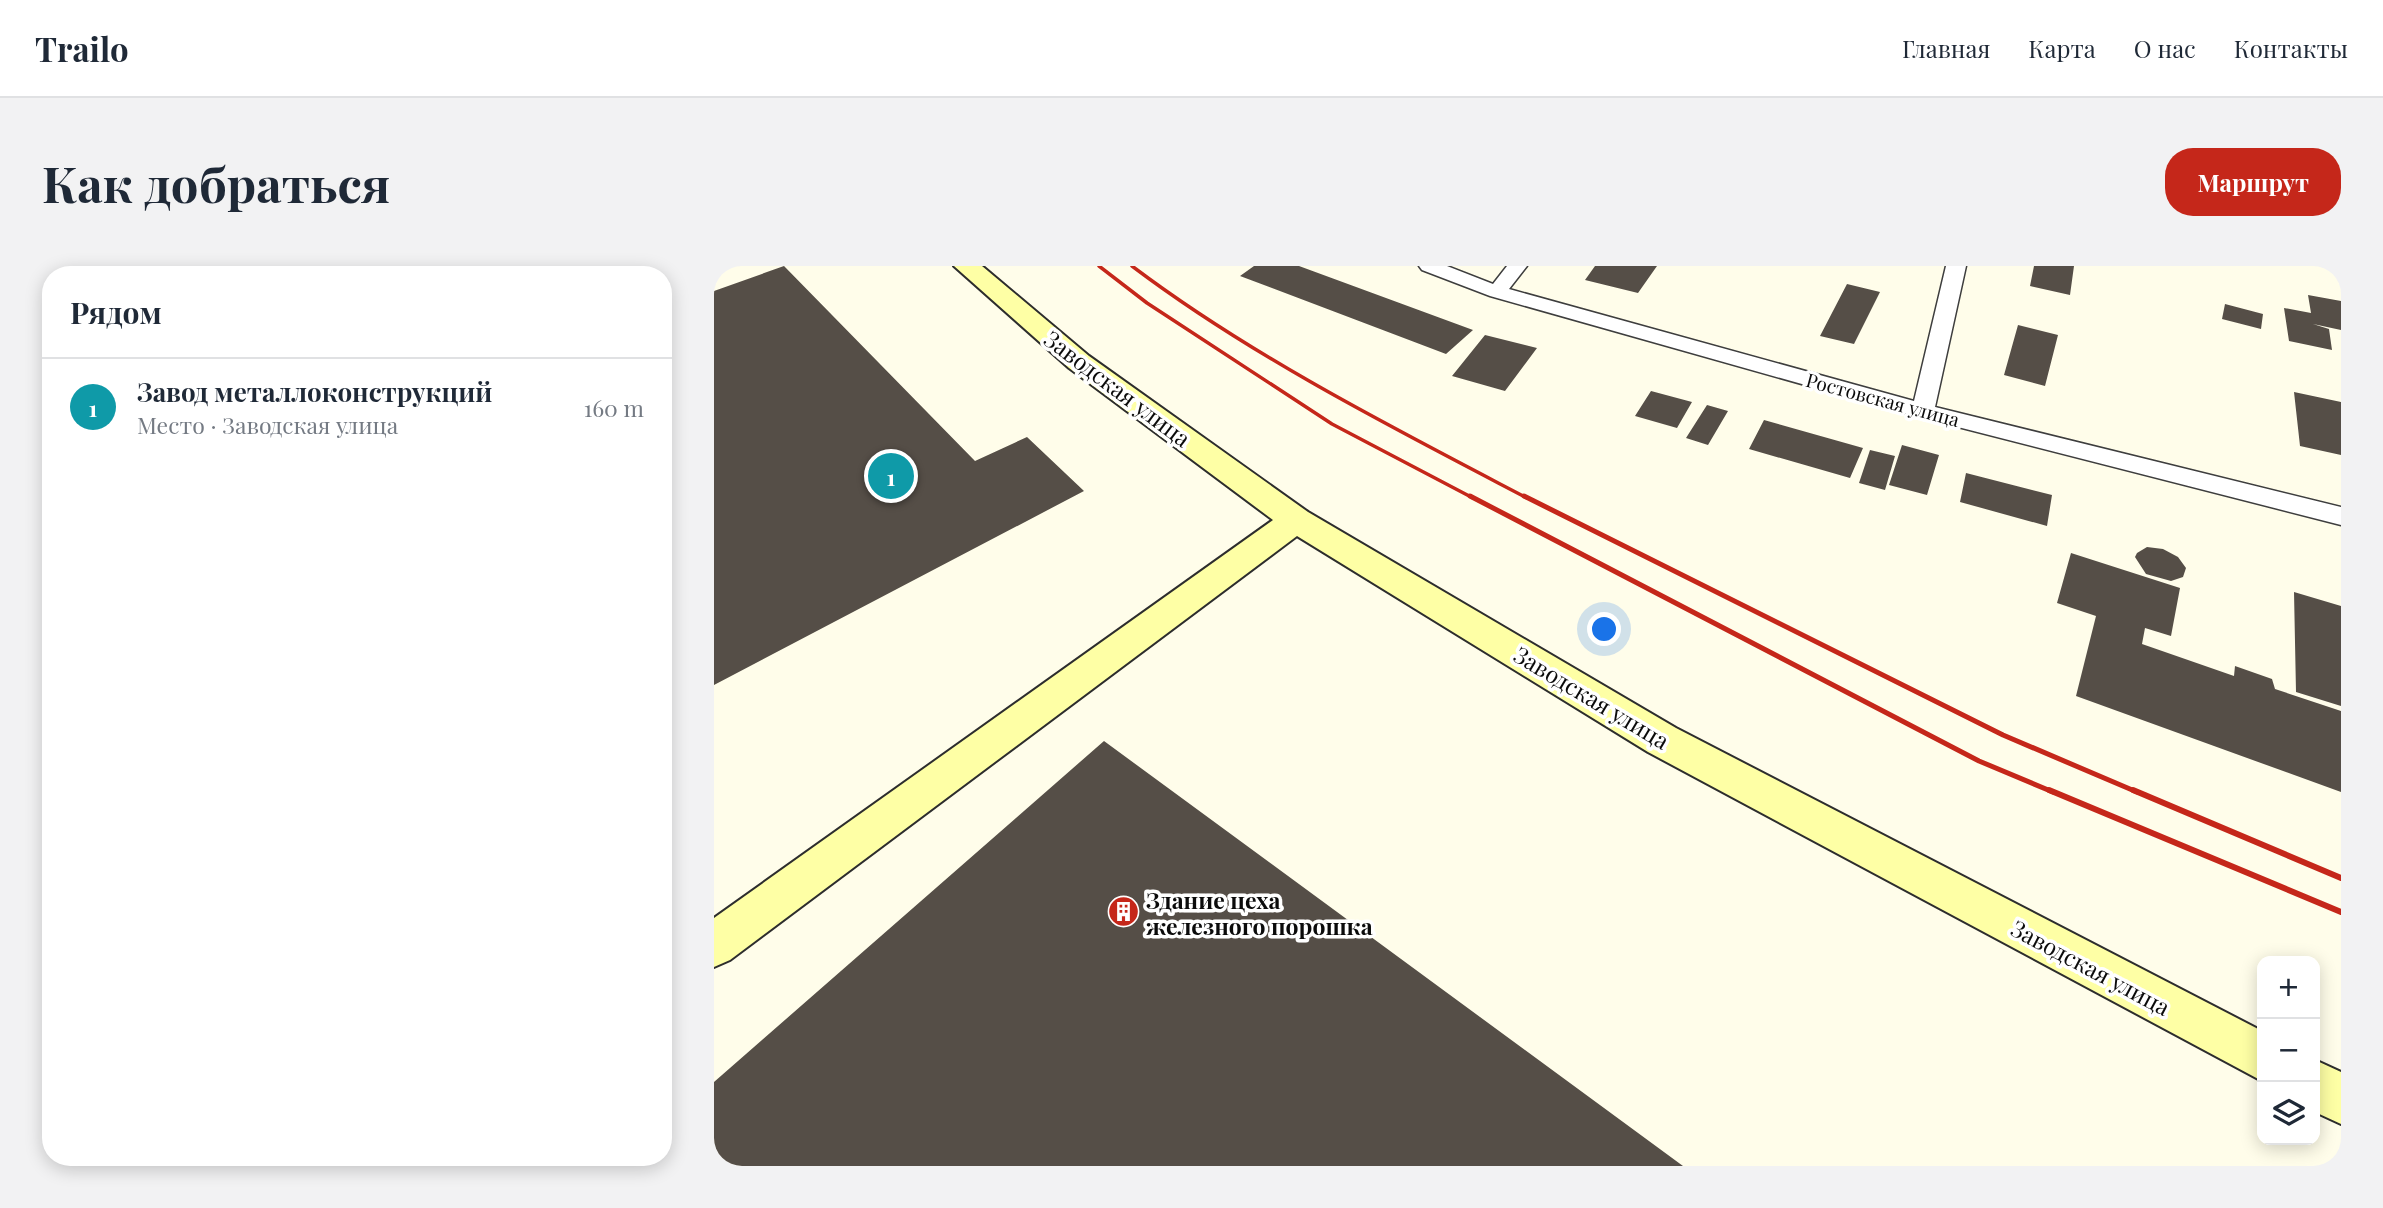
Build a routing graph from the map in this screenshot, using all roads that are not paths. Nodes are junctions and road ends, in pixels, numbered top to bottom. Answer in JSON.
{"nodes":[{"id":1,"x":967,"y":266,"type":"edge"},
{"id":2,"x":1429,"y":266,"type":"edge"},
{"id":3,"x":1517,"y":266,"type":"edge"},
{"id":4,"x":1956,"y":266,"type":"edge"},
{"id":5,"x":1497,"y":292,"type":"junction"},
{"id":6,"x":1923,"y":411,"type":"junction"},
{"id":7,"x":2341,"y":516,"type":"edge"},
{"id":8,"x":1296,"y":520,"type":"junction"},
{"id":9,"x":714,"y":945,"type":"edge"},
{"id":10,"x":2257,"y":1054,"type":"edge"},
{"id":11,"x":2320,"y":1088,"type":"edge"},
{"id":12,"x":2341,"y":1099,"type":"edge"}],
"edges":[{"from":1,"to":8,"type":"main road","name":"Заводская улица"},
{"from":2,"to":5,"type":"street","name":"Ростовская улица"},
{"from":3,"to":5,"type":"street"},
{"from":4,"to":6,"type":"street"},
{"from":5,"to":6,"type":"street","name":"Ростовская улица"},
{"from":6,"to":7,"type":"street","name":"Ростовская улица"},
{"from":8,"to":9,"type":"main road"},
{"from":8,"to":10,"type":"main road","name":"Заводская улица"},
{"from":11,"to":12,"type":"main road"}]}
